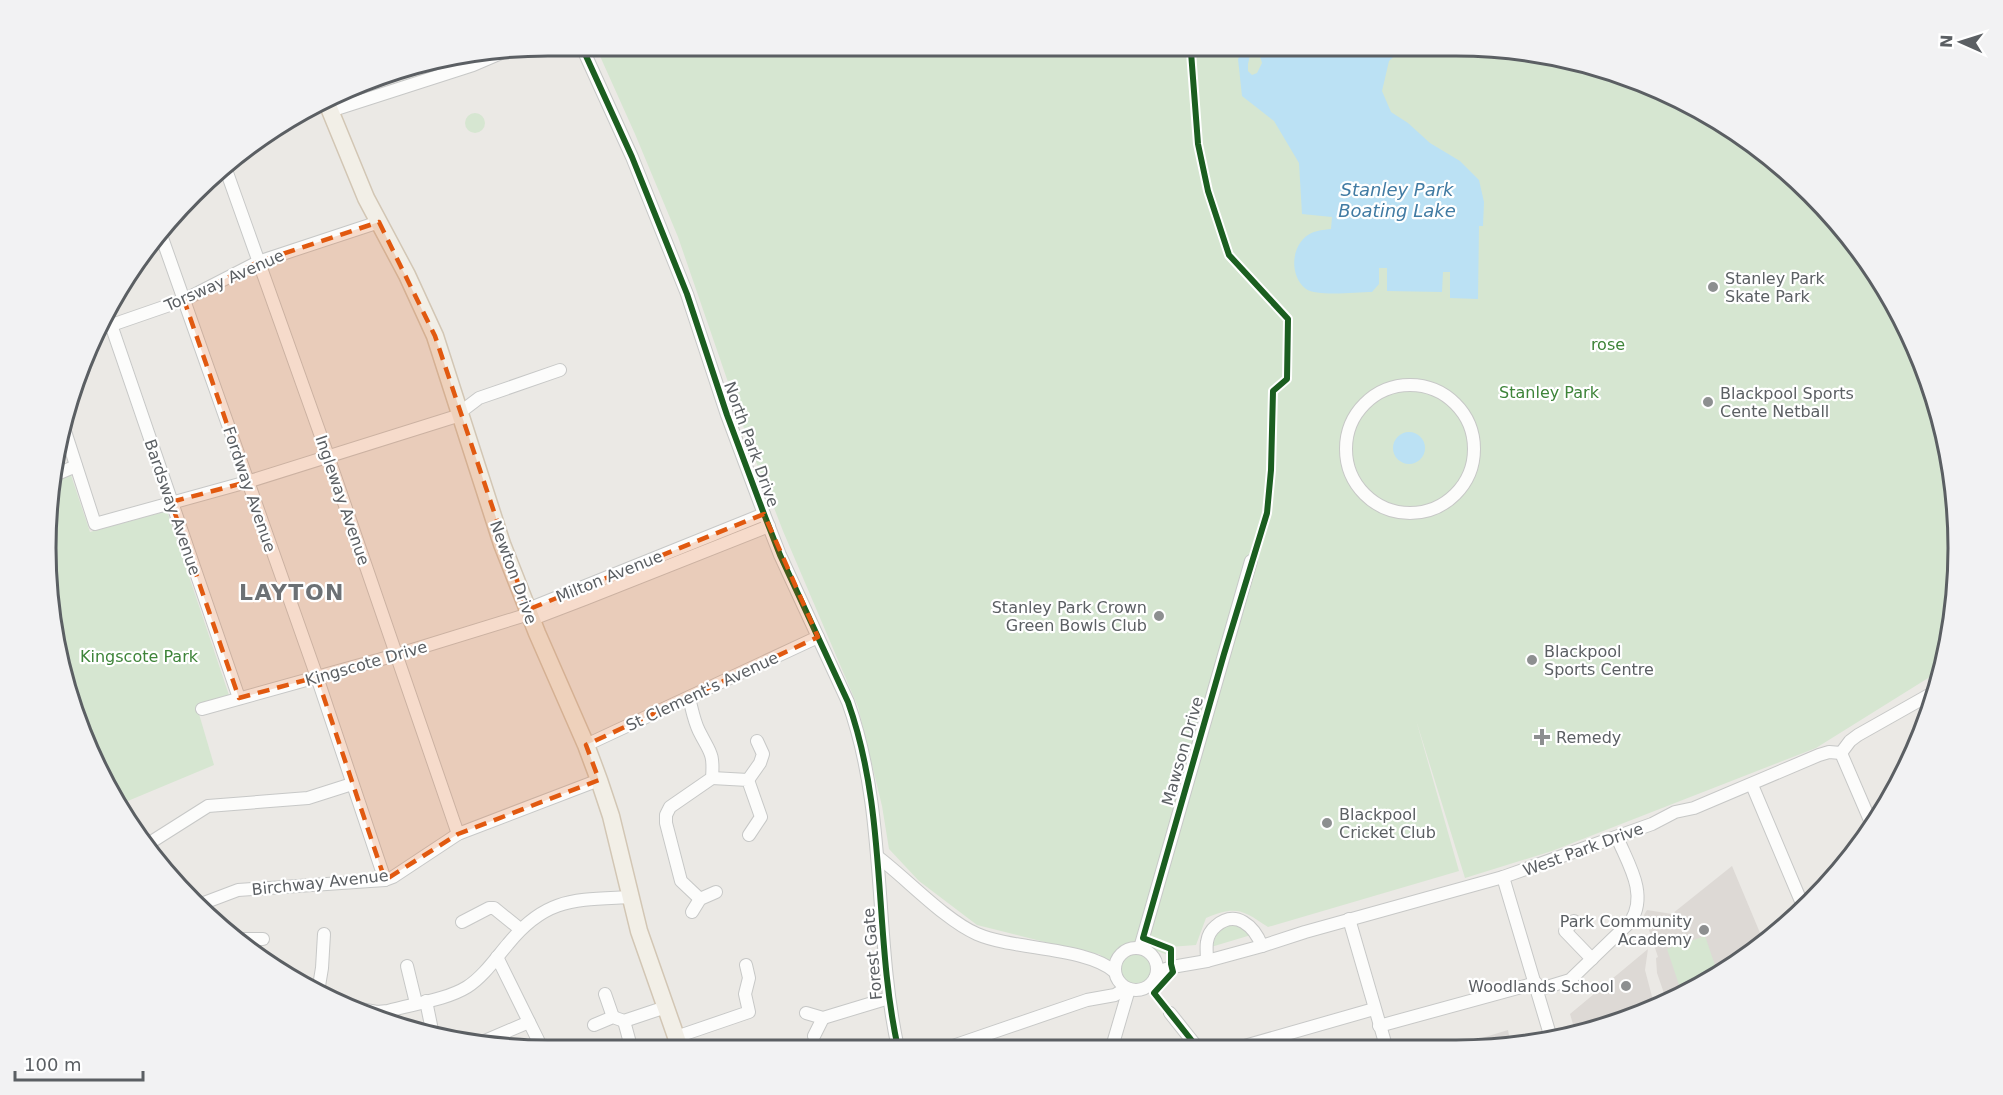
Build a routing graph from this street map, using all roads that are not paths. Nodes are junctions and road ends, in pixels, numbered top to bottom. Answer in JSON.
{"nodes":[{"id":1,"x":586,"y":56,"type":"edge"},
{"id":2,"x":485,"y":60,"type":"edge"},
{"id":3,"x":328,"y":107,"type":"edge"},
{"id":4,"x":228,"y":174,"type":"edge"},
{"id":5,"x":379,"y":222,"type":"junction"},
{"id":6,"x":163,"y":241,"type":"edge"},
{"id":7,"x":258,"y":262,"type":"junction"},
{"id":8,"x":184,"y":300,"type":"junction"},
{"id":9,"x":110,"y":322,"type":"edge"},
{"id":10,"x":108,"y":326,"type":"edge"},
{"id":11,"x":560,"y":370,"type":"dead end"},
{"id":12,"x":460,"y":412,"type":"junction"},
{"id":13,"x":68,"y":440,"type":"edge"},
{"id":14,"x":1474,"y":450,"type":"joint"},
{"id":15,"x":328,"y":456,"type":"junction"},
{"id":16,"x":76,"y":466,"type":"junction"},
{"id":17,"x":62,"y":472,"type":"edge"},
{"id":18,"x":247,"y":482,"type":"junction"},
{"id":19,"x":171,"y":502,"type":"junction"},
{"id":20,"x":764,"y":514,"type":"junction"},
{"id":21,"x":769,"y":526,"type":"junction"},
{"id":22,"x":1251,"y":561,"type":"dead end"},
{"id":23,"x":529,"y":614,"type":"junction"},
{"id":24,"x":818,"y":637,"type":"junction"},
{"id":25,"x":396,"y":655,"type":"junction"},
{"id":26,"x":317,"y":677,"type":"junction"},
{"id":27,"x":1924,"y":697,"type":"edge"},
{"id":28,"x":239,"y":698,"type":"junction"},
{"id":29,"x":689,"y":698,"type":"junction"},
{"id":30,"x":202,"y":709,"type":"dead end"},
{"id":31,"x":756,"y":741,"type":"dead end"},
{"id":32,"x":586,"y":745,"type":"junction"},
{"id":33,"x":1841,"y":753,"type":"junction"},
{"id":34,"x":712,"y":778,"type":"junction"},
{"id":35,"x":599,"y":780,"type":"junction"},
{"id":36,"x":748,"y":780,"type":"junction"},
{"id":37,"x":352,"y":784,"type":"junction"},
{"id":38,"x":1752,"y":785,"type":"junction"},
{"id":39,"x":1868,"y":816,"type":"edge"},
{"id":40,"x":458,"y":834,"type":"junction"},
{"id":41,"x":749,"y":835,"type":"dead end"},
{"id":42,"x":1617,"y":837,"type":"junction"},
{"id":43,"x":153,"y":841,"type":"edge"},
{"id":44,"x":879,"y":857,"type":"junction"},
{"id":45,"x":1503,"y":877,"type":"junction"},
{"id":46,"x":385,"y":880,"type":"junction"},
{"id":47,"x":716,"y":892,"type":"dead end"},
{"id":48,"x":630,"y":897,"type":"junction"},
{"id":49,"x":700,"y":898,"type":"junction"},
{"id":50,"x":1800,"y":898,"type":"edge"},
{"id":51,"x":207,"y":902,"type":"edge"},
{"id":52,"x":692,"y":912,"type":"dead end"},
{"id":53,"x":1349,"y":920,"type":"junction"},
{"id":54,"x":1574,"y":921,"type":"dead end"},
{"id":55,"x":462,"y":922,"type":"dead end"},
{"id":56,"x":519,"y":929,"type":"junction"},
{"id":57,"x":324,"y":934,"type":"dead end"},
{"id":58,"x":249,"y":939,"type":"edge"},
{"id":59,"x":263,"y":939,"type":"dead end"},
{"id":60,"x":1262,"y":946,"type":"junction"},
{"id":61,"x":1146,"y":951,"type":"junction"},
{"id":62,"x":1119,"y":956,"type":"junction"},
{"id":63,"x":497,"y":957,"type":"junction"},
{"id":64,"x":1084,"y":957,"type":"junction"},
{"id":65,"x":1592,"y":958,"type":"junction"},
{"id":66,"x":1207,"y":961,"type":"junction"},
{"id":67,"x":746,"y":965,"type":"dead end"},
{"id":68,"x":406,"y":966,"type":"dead end"},
{"id":69,"x":1115,"y":974,"type":"junction"},
{"id":70,"x":1155,"y":978,"type":"junction"},
{"id":71,"x":319,"y":984,"type":"edge"},
{"id":72,"x":1537,"y":987,"type":"junction"},
{"id":73,"x":1128,"y":989,"type":"junction"},
{"id":74,"x":605,"y":994,"type":"dead end"},
{"id":75,"x":889,"y":998,"type":"junction"},
{"id":76,"x":1087,"y":1000,"type":"junction"},
{"id":77,"x":421,"y":1002,"type":"junction"},
{"id":78,"x":666,"y":1007,"type":"junction"},
{"id":79,"x":1374,"y":1009,"type":"junction"},
{"id":80,"x":383,"y":1011,"type":"edge"},
{"id":81,"x":1170,"y":1012,"type":"dead end"},
{"id":82,"x":806,"y":1013,"type":"dead end"},
{"id":83,"x":823,"y":1018,"type":"junction"},
{"id":84,"x":619,"y":1019,"type":"junction"},
{"id":85,"x":529,"y":1022,"type":"junction"},
{"id":86,"x":429,"y":1025,"type":"edge"},
{"id":87,"x":594,"y":1025,"type":"dead end"},
{"id":88,"x":1379,"y":1026,"type":"junction"},
{"id":89,"x":1549,"y":1030,"type":"edge"},
{"id":90,"x":496,"y":1036,"type":"edge"},
{"id":91,"x":814,"y":1036,"type":"dead end"},
{"id":92,"x":537,"y":1039,"type":"edge"},
{"id":93,"x":629,"y":1040,"type":"edge"},
{"id":94,"x":677,"y":1040,"type":"edge"},
{"id":95,"x":683,"y":1040,"type":"edge"},
{"id":96,"x":897,"y":1040,"type":"edge"},
{"id":97,"x":981,"y":1040,"type":"edge"},
{"id":98,"x":1114,"y":1040,"type":"edge"},
{"id":99,"x":1192,"y":1040,"type":"edge"},
{"id":100,"x":1266,"y":1040,"type":"edge"},
{"id":101,"x":1384,"y":1040,"type":"edge"}],
"edges":[{"from":1,"to":20,"type":"street","name":"North Park Drive"},
{"from":2,"to":3,"type":"street"},
{"from":3,"to":5,"type":"main road","name":"Newton Drive"},
{"from":4,"to":7,"type":"street","name":"Ingleway Avenue"},
{"from":5,"to":7,"type":"street","name":"Torsway Avenue"},
{"from":5,"to":12,"type":"main road","name":"Newton Drive"},
{"from":6,"to":8,"type":"street","name":"Fordway Avenue"},
{"from":7,"to":8,"type":"street","name":"Torsway Avenue"},
{"from":7,"to":15,"type":"street","name":"Ingleway Avenue"},
{"from":8,"to":9,"type":"street","name":"Torsway Avenue"},
{"from":8,"to":18,"type":"street","name":"Fordway Avenue"},
{"from":10,"to":19,"type":"street","name":"Bardsway Avenue"},
{"from":11,"to":12,"type":"street"},
{"from":12,"to":15,"type":"street"},
{"from":12,"to":23,"type":"main road","name":"Newton Drive"},
{"from":13,"to":16,"type":"street"},
{"from":14,"to":14,"type":"street"},
{"from":15,"to":18,"type":"street"},
{"from":15,"to":25,"type":"street","name":"Ingleway Avenue"},
{"from":16,"to":17,"type":"street"},
{"from":16,"to":19,"type":"street"},
{"from":18,"to":19,"type":"street"},
{"from":18,"to":26,"type":"street","name":"Fordway Avenue"},
{"from":19,"to":28,"type":"street","name":"Bardsway Avenue"},
{"from":20,"to":21,"type":"street","name":"North Park Drive"},
{"from":20,"to":23,"type":"street","name":"Milton Avenue"},
{"from":21,"to":23,"type":"street","name":"Milton Avenue"},
{"from":21,"to":24,"type":"street","name":"North Park Drive"},
{"from":22,"to":61,"type":"street","name":"Mawson Drive"},
{"from":23,"to":25,"type":"street","name":"Kingscote Drive"},
{"from":23,"to":32,"type":"main road","name":"Newton Drive"},
{"from":24,"to":29,"type":"street","name":"St Clement's Avenue"},
{"from":24,"to":44,"type":"street","name":"North Park Drive"},
{"from":25,"to":26,"type":"street","name":"Kingscote Drive"},
{"from":25,"to":40,"type":"street","name":"Ingleway Avenue"},
{"from":26,"to":28,"type":"street","name":"Kingscote Drive"},
{"from":26,"to":37,"type":"street","name":"Fordway Avenue"},
{"from":27,"to":33,"type":"street"},
{"from":28,"to":30,"type":"street","name":"Kingscote Drive"},
{"from":29,"to":32,"type":"street","name":"St Clement's Avenue"},
{"from":29,"to":34,"type":"street"},
{"from":31,"to":36,"type":"street"},
{"from":32,"to":35,"type":"main road","name":"Newton Drive"},
{"from":33,"to":38,"type":"street","name":"West Park Drive"},
{"from":33,"to":39,"type":"street"},
{"from":34,"to":36,"type":"street"},
{"from":34,"to":49,"type":"street"},
{"from":35,"to":40,"type":"street","name":"Birchway Avenue"},
{"from":35,"to":48,"type":"main road","name":"Newton Drive"},
{"from":36,"to":41,"type":"street"},
{"from":37,"to":43,"type":"street"},
{"from":37,"to":46,"type":"street","name":"Fordway Avenue"},
{"from":38,"to":42,"type":"street","name":"West Park Drive"},
{"from":38,"to":50,"type":"street"},
{"from":40,"to":46,"type":"street","name":"Birchway Avenue"},
{"from":42,"to":45,"type":"street","name":"West Park Drive"},
{"from":42,"to":65,"type":"street"},
{"from":44,"to":64,"type":"street"},
{"from":44,"to":75,"type":"street","name":"Forest Gate"},
{"from":45,"to":53,"type":"street","name":"West Park Drive"},
{"from":45,"to":72,"type":"street"},
{"from":46,"to":51,"type":"street","name":"Birchway Avenue"},
{"from":47,"to":49,"type":"street"},
{"from":48,"to":56,"type":"street"},
{"from":48,"to":78,"type":"main road","name":"Newton Drive"},
{"from":49,"to":52,"type":"street"},
{"from":53,"to":60,"type":"street","name":"West Park Drive"},
{"from":53,"to":79,"type":"street"},
{"from":54,"to":65,"type":"street"},
{"from":55,"to":56,"type":"street"},
{"from":56,"to":63,"type":"street"},
{"from":57,"to":71,"type":"street"},
{"from":58,"to":59,"type":"street"},
{"from":60,"to":66,"type":"street","name":"West Park Drive"},
{"from":60,"to":66,"type":"street"},
{"from":61,"to":62,"type":"street"},
{"from":61,"to":66,"type":"street","name":"West Park Drive"},
{"from":61,"to":70,"type":"street"},
{"from":62,"to":64,"type":"street"},
{"from":62,"to":69,"type":"street"},
{"from":63,"to":77,"type":"street"},
{"from":63,"to":85,"type":"street"},
{"from":64,"to":69,"type":"street"},
{"from":65,"to":72,"type":"street"},
{"from":66,"to":70,"type":"street","name":"West Park Drive"},
{"from":67,"to":95,"type":"street"},
{"from":68,"to":77,"type":"street"},
{"from":69,"to":73,"type":"street"},
{"from":69,"to":76,"type":"street"},
{"from":70,"to":73,"type":"street"},
{"from":72,"to":88,"type":"street"},
{"from":72,"to":89,"type":"street"},
{"from":73,"to":76,"type":"street"},
{"from":73,"to":98,"type":"street"},
{"from":74,"to":84,"type":"street"},
{"from":75,"to":83,"type":"street"},
{"from":75,"to":96,"type":"street","name":"Forest Gate"},
{"from":76,"to":97,"type":"street"},
{"from":77,"to":80,"type":"street"},
{"from":77,"to":86,"type":"street"},
{"from":78,"to":84,"type":"street"},
{"from":78,"to":94,"type":"main road","name":"Newton Drive"},
{"from":79,"to":88,"type":"street"},
{"from":79,"to":100,"type":"street"},
{"from":81,"to":99,"type":"street"},
{"from":82,"to":83,"type":"street"},
{"from":83,"to":91,"type":"street"},
{"from":84,"to":87,"type":"street"},
{"from":84,"to":93,"type":"street"},
{"from":85,"to":90,"type":"street"},
{"from":85,"to":92,"type":"street"},
{"from":88,"to":101,"type":"street"}]}
